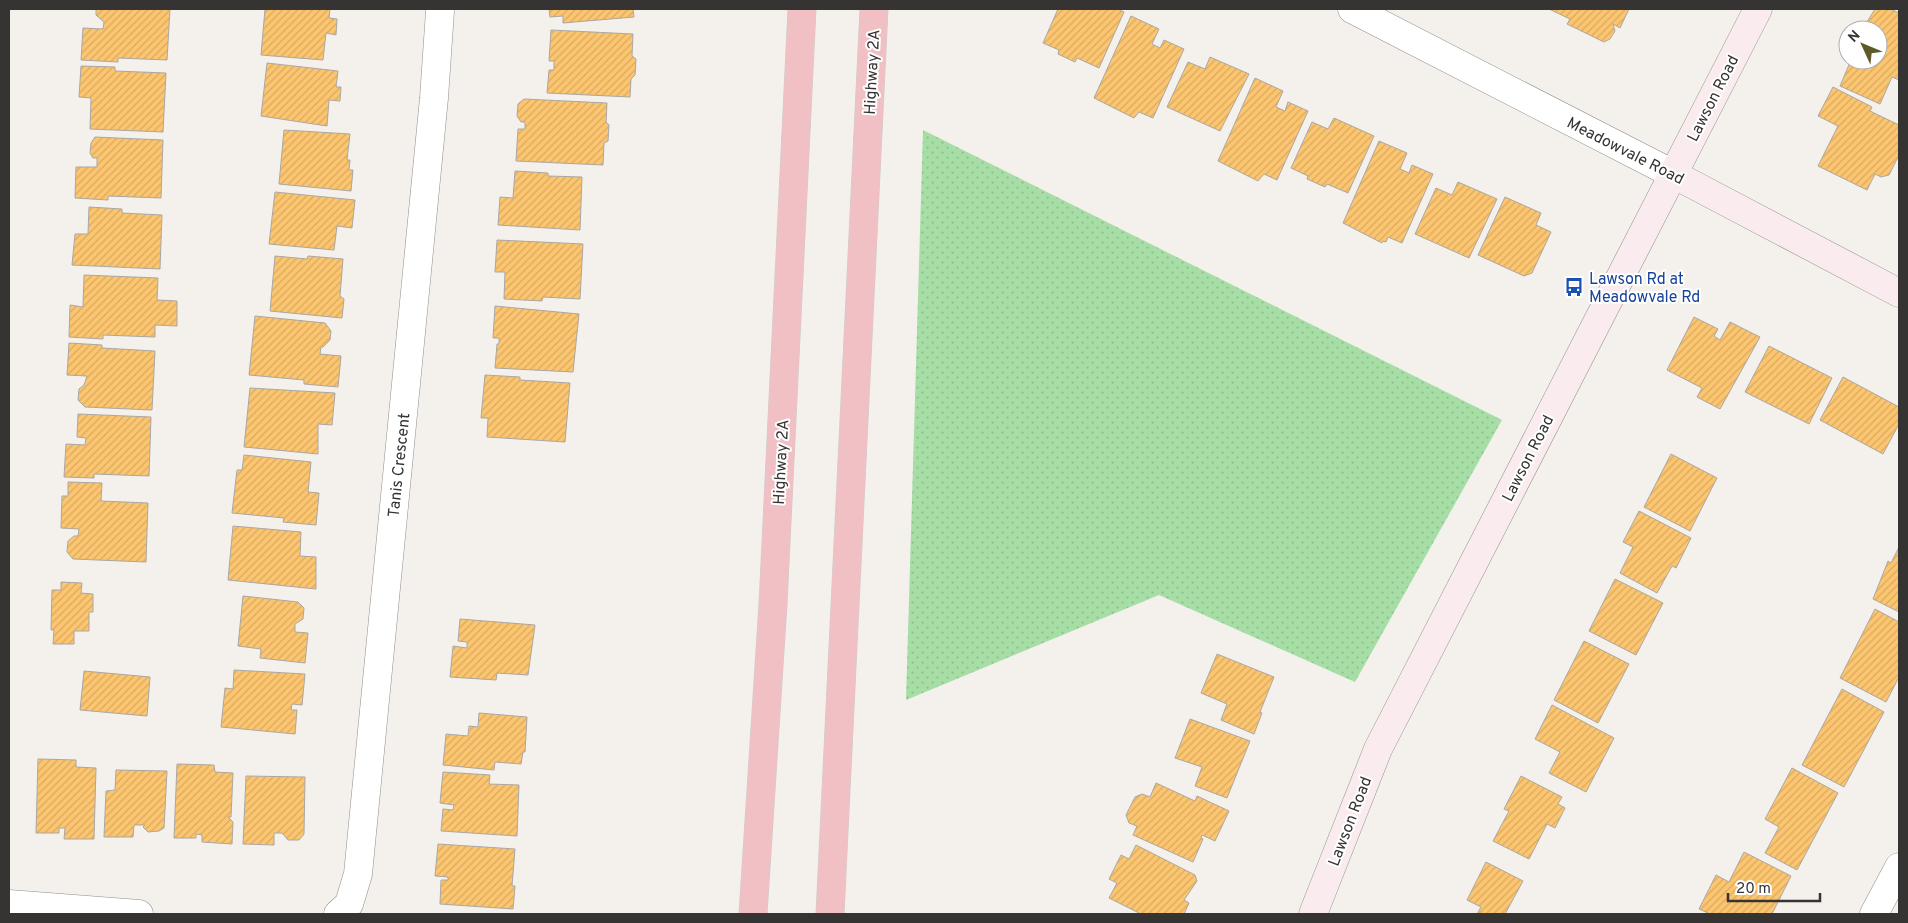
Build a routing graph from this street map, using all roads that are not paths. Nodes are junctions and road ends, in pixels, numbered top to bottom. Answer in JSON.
{"nodes":[{"id":1,"x":802,"y":9,"type":"edge"},
{"id":2,"x":874,"y":9,"type":"edge"},
{"id":3,"x":1352,"y":9,"type":"edge"},
{"id":4,"x":1758,"y":9,"type":"edge"},
{"id":5,"x":440,"y":11,"type":"dead end"},
{"id":6,"x":1673,"y":174,"type":"junction"},
{"id":7,"x":1899,"y":294,"type":"edge"},
{"id":8,"x":1899,"y":867,"type":"edge"},
{"id":9,"x":9,"y":904,"type":"edge"},
{"id":10,"x":139,"y":914,"type":"edge"},
{"id":11,"x":338,"y":914,"type":"edge"},
{"id":12,"x":753,"y":914,"type":"edge"},
{"id":13,"x":830,"y":914,"type":"edge"},
{"id":14,"x":1313,"y":914,"type":"edge"},
{"id":15,"x":1874,"y":914,"type":"edge"}],
"edges":[{"from":1,"to":12,"type":"highway","name":"Highway 2A"},
{"from":2,"to":13,"type":"highway","name":"Highway 2A"},
{"from":3,"to":6,"type":"street","name":"Meadowvale Road"},
{"from":4,"to":6,"type":"street","name":"Lawson Road"},
{"from":5,"to":11,"type":"street","name":"Tanis Crescent"},
{"from":6,"to":7,"type":"street","name":"Meadowvale Road"},
{"from":6,"to":14,"type":"street","name":"Lawson Road"},
{"from":8,"to":15,"type":"street"},
{"from":9,"to":10,"type":"street"}]}
